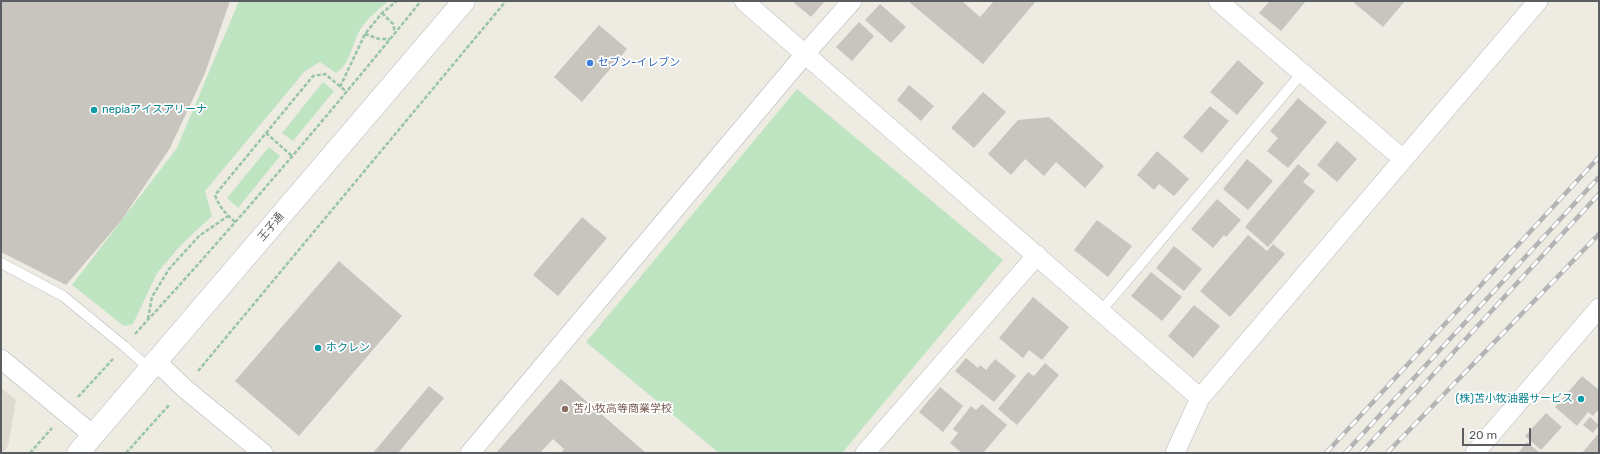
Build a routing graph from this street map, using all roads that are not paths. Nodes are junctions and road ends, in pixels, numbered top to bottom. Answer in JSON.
{"nodes":[{"id":1,"x":464,"y":1,"type":"edge"},
{"id":2,"x":744,"y":1,"type":"edge"},
{"id":3,"x":852,"y":1,"type":"edge"},
{"id":4,"x":1218,"y":1,"type":"edge"},
{"id":5,"x":1538,"y":1,"type":"edge"},
{"id":6,"x":805,"y":54,"type":"junction"},
{"id":7,"x":1302,"y":73,"type":"junction"},
{"id":8,"x":1403,"y":159,"type":"junction"},
{"id":9,"x":1036,"y":255,"type":"junction"},
{"id":10,"x":1,"y":263,"type":"edge"},
{"id":11,"x":1599,"y":308,"type":"edge"},
{"id":12,"x":1101,"y":311,"type":"junction"},
{"id":13,"x":1,"y":359,"type":"edge"},
{"id":14,"x":153,"y":365,"type":"junction"},
{"id":15,"x":1200,"y":398,"type":"junction"},
{"id":16,"x":93,"y":435,"type":"junction"},
{"id":17,"x":78,"y":453,"type":"edge"},
{"id":18,"x":262,"y":453,"type":"edge"},
{"id":19,"x":470,"y":453,"type":"edge"},
{"id":20,"x":865,"y":453,"type":"edge"},
{"id":21,"x":1175,"y":453,"type":"edge"},
{"id":22,"x":1475,"y":453,"type":"edge"}],
"edges":[{"from":1,"to":14,"type":"street","name":"王子通"},
{"from":2,"to":6,"type":"street"},
{"from":3,"to":6,"type":"street"},
{"from":4,"to":7,"type":"street"},
{"from":5,"to":8,"type":"street"},
{"from":6,"to":9,"type":"street"},
{"from":6,"to":19,"type":"street"},
{"from":7,"to":8,"type":"street"},
{"from":7,"to":12,"type":"lane"},
{"from":8,"to":15,"type":"street"},
{"from":9,"to":12,"type":"street"},
{"from":9,"to":20,"type":"street"},
{"from":10,"to":14,"type":"lane"},
{"from":11,"to":22,"type":"street"},
{"from":12,"to":15,"type":"street"},
{"from":13,"to":16,"type":"street"},
{"from":14,"to":16,"type":"street","name":"王子通"},
{"from":14,"to":18,"type":"street"},
{"from":15,"to":21,"type":"street"},
{"from":16,"to":17,"type":"street","name":"王子通"}]}
